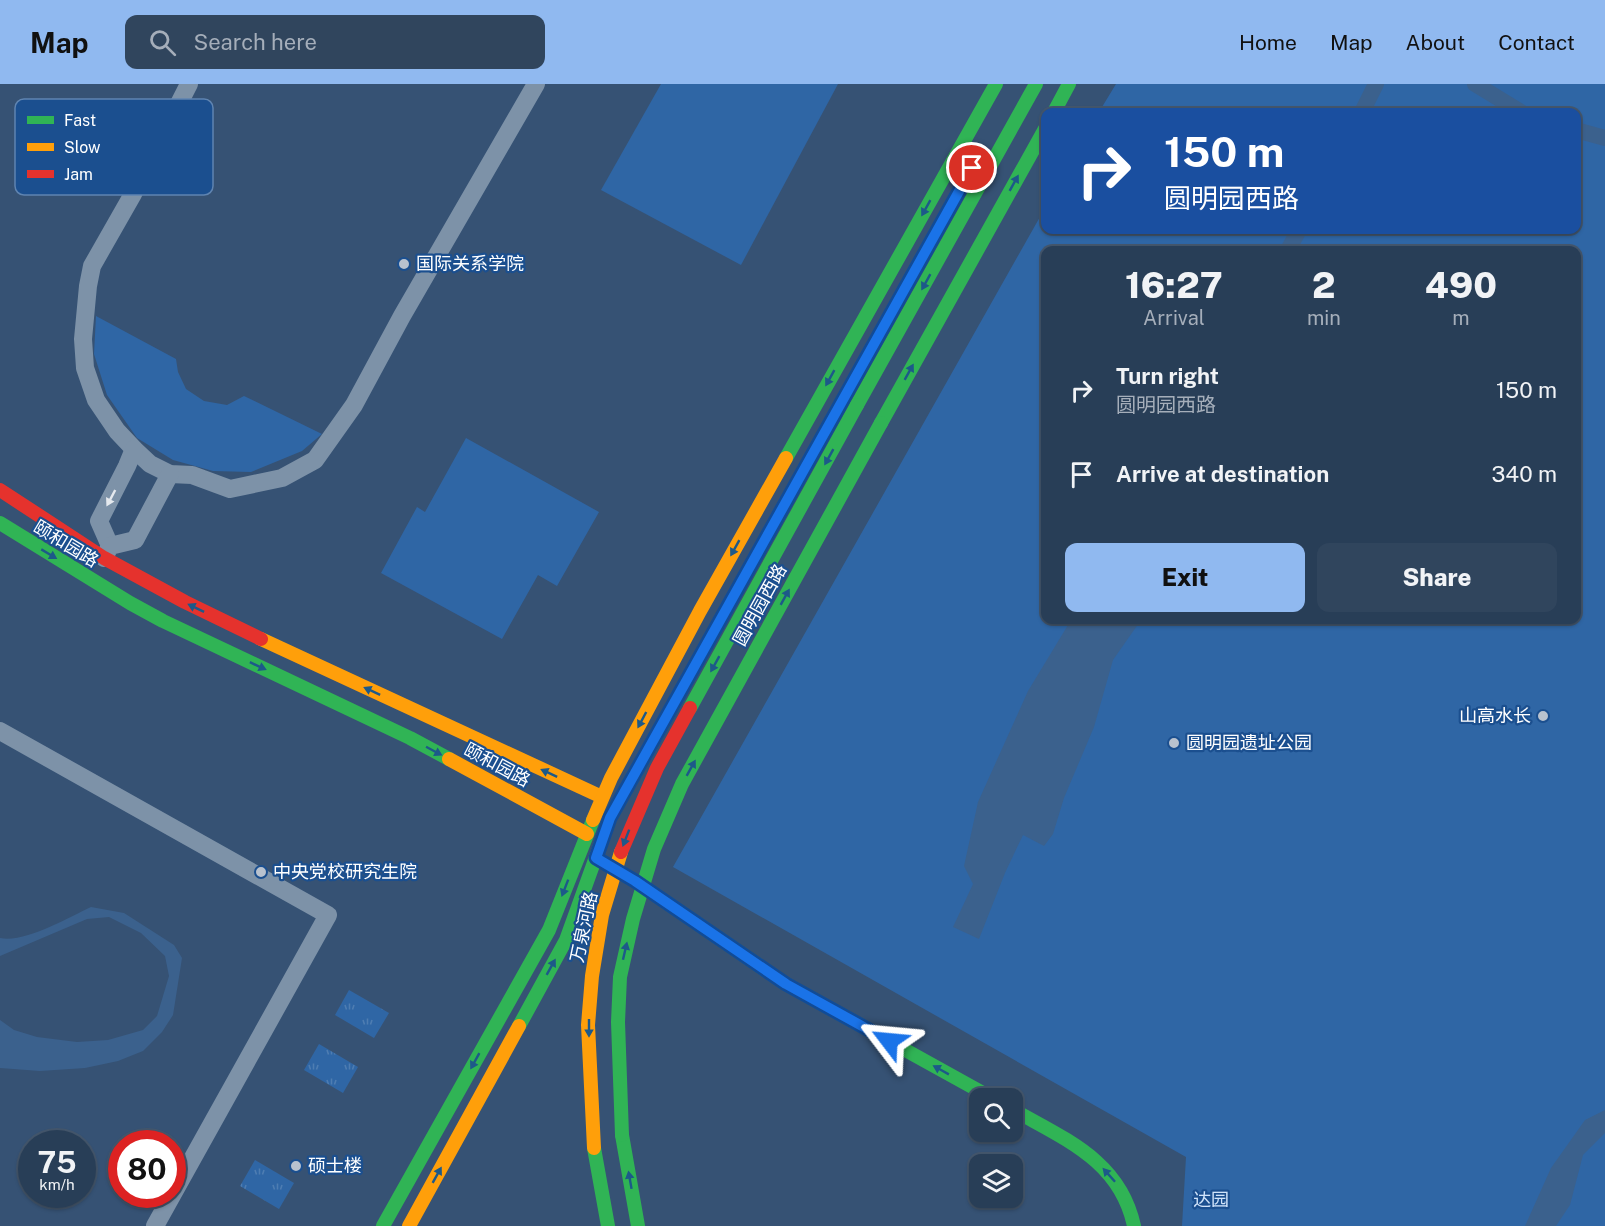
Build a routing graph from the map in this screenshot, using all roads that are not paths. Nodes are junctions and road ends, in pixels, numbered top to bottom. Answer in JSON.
{"nodes":[{"id":1,"x":189,"y":84,"type":"edge"},
{"id":2,"x":536,"y":84,"type":"edge"},
{"id":3,"x":996,"y":84,"type":"edge"},
{"id":4,"x":1036,"y":84,"type":"edge"},
{"id":5,"x":1070,"y":84,"type":"edge"},
{"id":6,"x":181,"y":99,"type":"edge"},
{"id":7,"x":1056,"y":108,"type":"edge"},
{"id":8,"x":1041,"y":136,"type":"edge"},
{"id":9,"x":132,"y":195,"type":"edge"},
{"id":10,"x":134,"y":449,"type":"junction"},
{"id":11,"x":170,"y":474,"type":"junction"},
{"id":12,"x":0,"y":490,"type":"edge"},
{"id":13,"x":0,"y":523,"type":"edge"},
{"id":14,"x":107,"y":552,"type":"junction"},
{"id":15,"x":686,"y":681,"type":"dead end"},
{"id":16,"x":0,"y":730,"type":"edge"},
{"id":17,"x":602,"y":797,"type":"junction"},
{"id":18,"x":586,"y":834,"type":"junction"},
{"id":19,"x":596,"y":858,"type":"junction"},
{"id":20,"x":974,"y":1088,"type":"edge"},
{"id":21,"x":1023,"y":1115,"type":"edge"},
{"id":22,"x":155,"y":1226,"type":"edge"},
{"id":23,"x":383,"y":1226,"type":"edge"},
{"id":24,"x":409,"y":1226,"type":"edge"},
{"id":25,"x":608,"y":1226,"type":"edge"},
{"id":26,"x":638,"y":1226,"type":"edge"},
{"id":27,"x":1134,"y":1226,"type":"edge"}],
"edges":[{"from":1,"to":6,"type":"street"},
{"from":2,"to":11,"type":"street"},
{"from":3,"to":17,"type":"main road","one_way":true},
{"from":4,"to":25,"type":"main road","name":"万泉河路","one_way":true,"bridge":true},
{"from":5,"to":7,"type":"main road"},
{"from":26,"to":8,"type":"main road","name":"圆明园西路","one_way":true,"bridge":true},
{"from":9,"to":10,"type":"street"},
{"from":10,"to":11,"type":"street"},
{"from":10,"to":14,"type":"street","one_way":true},
{"from":11,"to":14,"type":"street"},
{"from":12,"to":14,"type":"main road","name":"颐和园路"},
{"from":13,"to":18,"type":"main road","name":"颐和园路","one_way":true},
{"from":17,"to":14,"type":"main road","name":"颐和园路","one_way":true},
{"from":15,"to":19,"type":"main road"},
{"from":16,"to":22,"type":"street"},
{"from":17,"to":18,"type":"main road"},
{"from":17,"to":19,"type":"main road"},
{"from":18,"to":19,"type":"main road"},
{"from":18,"to":23,"type":"main road","one_way":true},
{"from":20,"to":19,"type":"main road","one_way":true},
{"from":24,"to":19,"type":"main road","one_way":true},
{"from":27,"to":21,"type":"main road","one_way":true}]}
